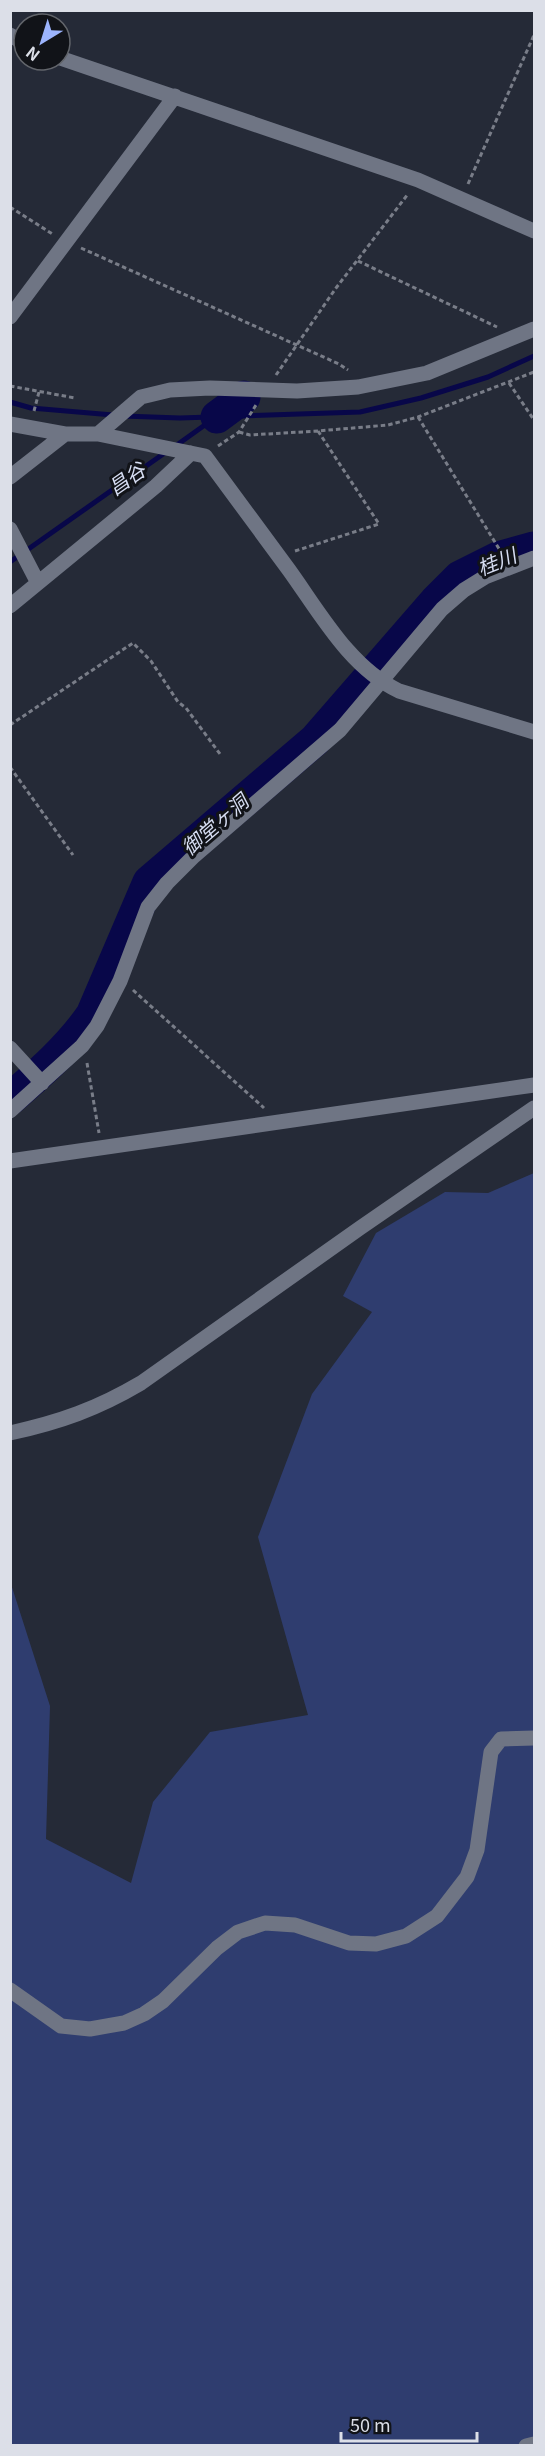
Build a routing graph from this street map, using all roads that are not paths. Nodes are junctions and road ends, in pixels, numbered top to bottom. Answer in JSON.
{"nodes":[{"id":1,"x":72,"y":62,"type":"edge"},
{"id":2,"x":175,"y":96,"type":"junction"},
{"id":3,"x":534,"y":231,"type":"edge"},
{"id":4,"x":10,"y":317,"type":"edge"},
{"id":5,"x":534,"y":328,"type":"edge"},
{"id":6,"x":10,"y":424,"type":"edge"},
{"id":7,"x":65,"y":434,"type":"junction"},
{"id":8,"x":98,"y":434,"type":"junction"},
{"id":9,"x":198,"y":454,"type":"junction"},
{"id":10,"x":10,"y":477,"type":"edge"},
{"id":11,"x":10,"y":529,"type":"edge"},
{"id":12,"x":534,"y":558,"type":"edge"},
{"id":13,"x":38,"y":583,"type":"junction"},
{"id":14,"x":10,"y":606,"type":"edge"},
{"id":15,"x":381,"y":682,"type":"junction"},
{"id":16,"x":534,"y":732,"type":"edge"},
{"id":17,"x":10,"y":1048,"type":"edge"},
{"id":18,"x":42,"y":1083,"type":"junction"},
{"id":19,"x":534,"y":1085,"type":"edge"},
{"id":20,"x":534,"y":1108,"type":"edge"},
{"id":21,"x":10,"y":1111,"type":"edge"},
{"id":22,"x":10,"y":1161,"type":"edge"},
{"id":23,"x":10,"y":1433,"type":"edge"},
{"id":24,"x":534,"y":1738,"type":"edge"},
{"id":25,"x":10,"y":1990,"type":"edge"},
{"id":26,"x":534,"y":2444,"type":"edge"},
{"id":27,"x":526,"y":2445,"type":"edge"}],
"edges":[{"from":1,"to":2,"type":"street"},
{"from":2,"to":3,"type":"street"},
{"from":2,"to":4,"type":"street"},
{"from":5,"to":8,"type":"street"},
{"from":6,"to":7,"type":"street"},
{"from":7,"to":8,"type":"street"},
{"from":7,"to":10,"type":"street"},
{"from":8,"to":9,"type":"street"},
{"from":9,"to":13,"type":"street"},
{"from":9,"to":15,"type":"street"},
{"from":11,"to":13,"type":"street"},
{"from":12,"to":15,"type":"street"},
{"from":13,"to":14,"type":"street"},
{"from":15,"to":16,"type":"street"},
{"from":15,"to":18,"type":"street"},
{"from":17,"to":18,"type":"street"},
{"from":18,"to":21,"type":"street"},
{"from":19,"to":22,"type":"street"},
{"from":20,"to":23,"type":"street"},
{"from":24,"to":25,"type":"street"},
{"from":26,"to":27,"type":"street"}]}
